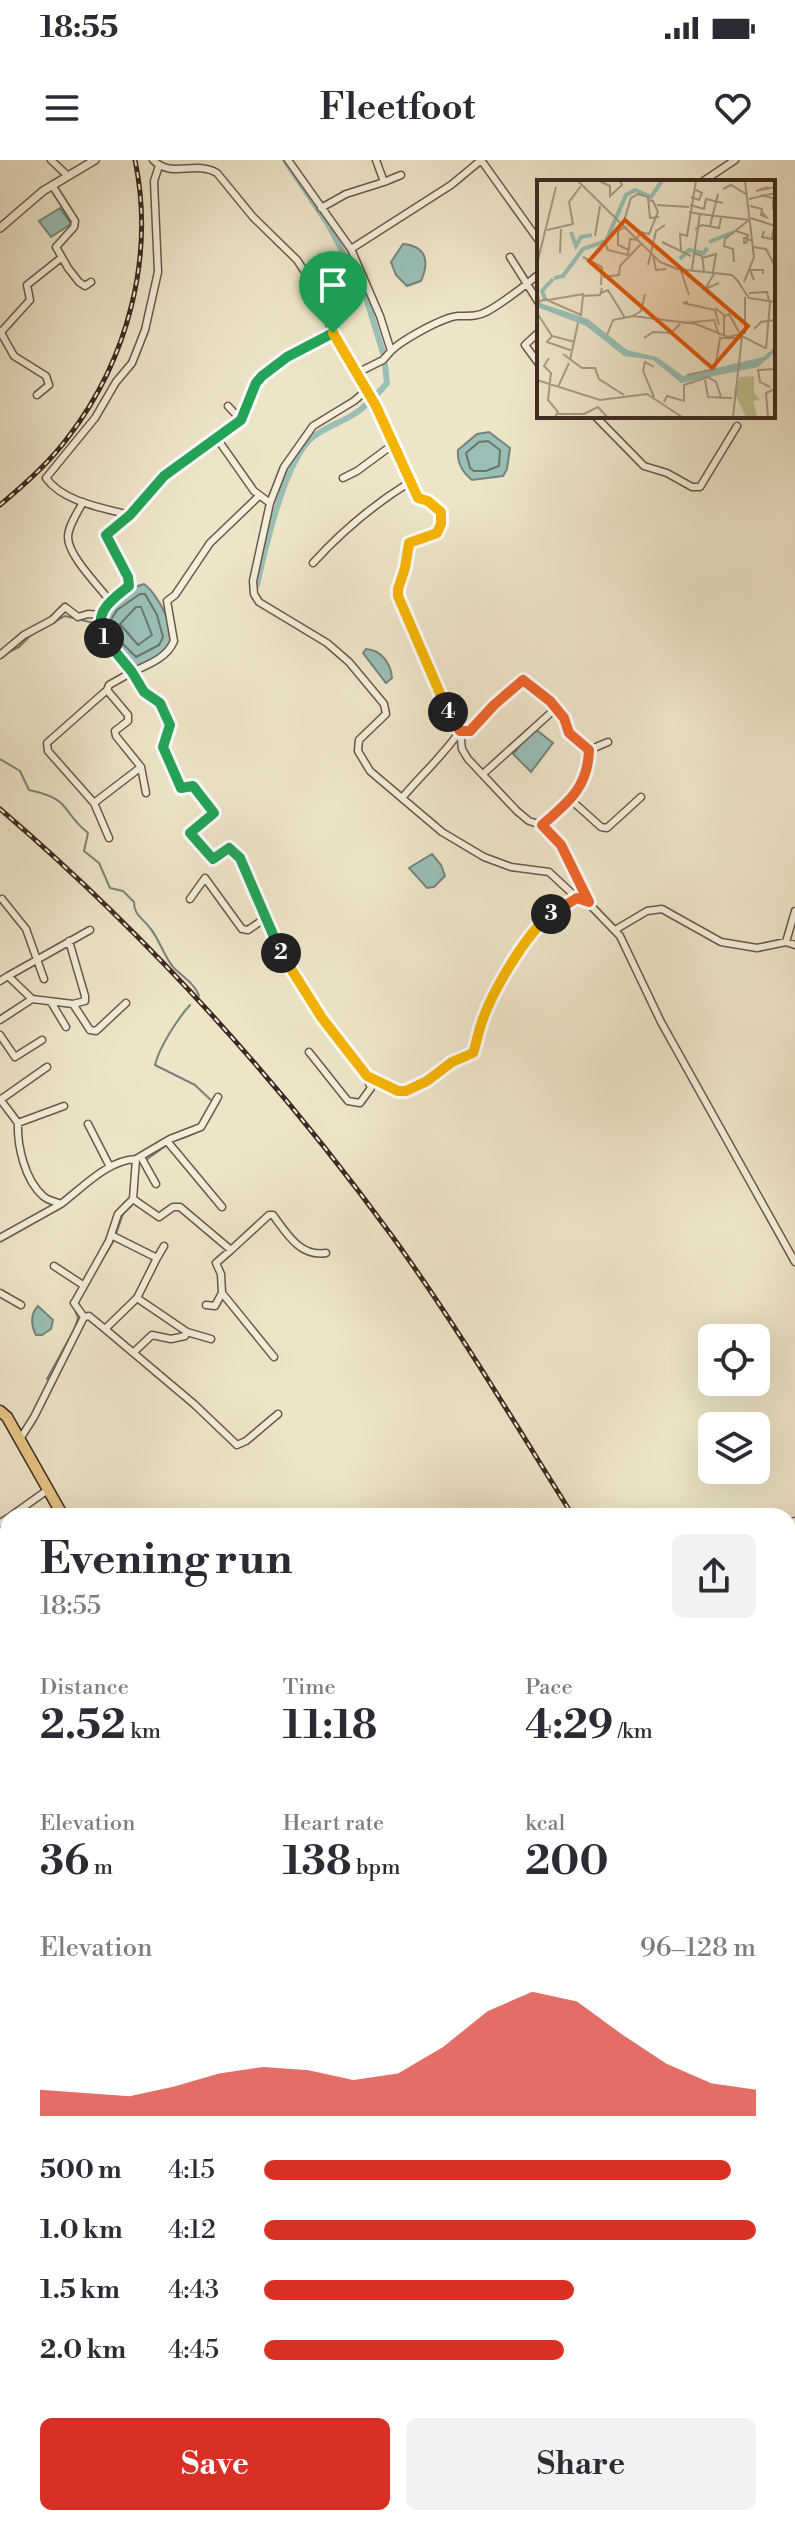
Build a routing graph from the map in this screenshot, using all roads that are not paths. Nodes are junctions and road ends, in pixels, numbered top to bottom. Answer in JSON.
{"nodes":[{"id":1,"x":51,"y":160,"type":"edge"},
{"id":2,"x":95,"y":160,"type":"edge"},
{"id":3,"x":153,"y":160,"type":"edge"},
{"id":4,"x":288,"y":160,"type":"edge"},
{"id":5,"x":376,"y":160,"type":"edge"},
{"id":6,"x":481,"y":160,"type":"edge"},
{"id":7,"x":735,"y":160,"type":"edge"},
{"id":8,"x":159,"y":166,"type":"junction"},
{"id":9,"x":67,"y":175,"type":"junction"},
{"id":10,"x":401,"y":175,"type":"dead end"},
{"id":11,"x":705,"y":180,"type":"edge"},
{"id":12,"x":384,"y":182,"type":"junction"},
{"id":13,"x":52,"y":185,"type":"junction"},
{"id":14,"x":321,"y":208,"type":"junction"},
{"id":15,"x":0,"y":228,"type":"edge"},
{"id":16,"x":537,"y":238,"type":"edge"},
{"id":17,"x":351,"y":249,"type":"junction"},
{"id":18,"x":510,"y":257,"type":"dead end"},
{"id":19,"x":61,"y":258,"type":"junction"},
{"id":20,"x":537,"y":276,"type":"edge"},
{"id":21,"x":91,"y":282,"type":"dead end"},
{"id":22,"x":528,"y":284,"type":"junction"},
{"id":23,"x":537,"y":300,"type":"edge"},
{"id":24,"x":1,"y":332,"type":"edge"},
{"id":25,"x":333,"y":333,"type":"junction"},
{"id":26,"x":537,"y":334,"type":"edge"},
{"id":27,"x":391,"y":351,"type":"junction"},
{"id":28,"x":537,"y":361,"type":"edge"},
{"id":29,"x":355,"y":374,"type":"junction"},
{"id":30,"x":367,"y":390,"type":"junction"},
{"id":31,"x":37,"y":395,"type":"dead end"},
{"id":32,"x":228,"y":406,"type":"dead end"},
{"id":33,"x":597,"y":418,"type":"edge"},
{"id":34,"x":241,"y":420,"type":"junction"},
{"id":35,"x":737,"y":426,"type":"dead end"},
{"id":36,"x":216,"y":437,"type":"junction"},
{"id":37,"x":395,"y":443,"type":"junction"},
{"id":38,"x":343,"y":478,"type":"dead end"},
{"id":39,"x":410,"y":482,"type":"junction"},
{"id":40,"x":259,"y":496,"type":"junction"},
{"id":41,"x":83,"y":502,"type":"junction"},
{"id":42,"x":270,"y":503,"type":"junction"},
{"id":43,"x":130,"y":515,"type":"junction"},
{"id":44,"x":313,"y":563,"type":"dead end"},
{"id":45,"x":110,"y":601,"type":"junction"},
{"id":46,"x":101,"y":615,"type":"junction"},
{"id":47,"x":0,"y":655,"type":"edge"},
{"id":48,"x":132,"y":672,"type":"junction"},
{"id":49,"x":107,"y":690,"type":"junction"},
{"id":50,"x":555,"y":709,"type":"junction"},
{"id":51,"x":460,"y":731,"type":"junction"},
{"id":52,"x":608,"y":742,"type":"dead end"},
{"id":53,"x":589,"y":750,"type":"junction"},
{"id":54,"x":141,"y":767,"type":"junction"},
{"id":55,"x":483,"y":774,"type":"junction"},
{"id":56,"x":146,"y":793,"type":"dead end"},
{"id":57,"x":641,"y":797,"type":"dead end"},
{"id":58,"x":402,"y":798,"type":"junction"},
{"id":59,"x":571,"y":800,"type":"junction"},
{"id":60,"x":94,"y":803,"type":"junction"},
{"id":61,"x":542,"y":825,"type":"junction"},
{"id":62,"x":109,"y":838,"type":"dead end"},
{"id":63,"x":577,"y":898,"type":"junction"},
{"id":64,"x":2,"y":899,"type":"edge"},
{"id":65,"x":190,"y":899,"type":"dead end"},
{"id":66,"x":589,"y":902,"type":"junction"},
{"id":67,"x":795,"y":911,"type":"edge"},
{"id":68,"x":267,"y":917,"type":"junction"},
{"id":69,"x":90,"y":930,"type":"dead end"},
{"id":70,"x":615,"y":930,"type":"junction"},
{"id":71,"x":69,"y":941,"type":"junction"},
{"id":72,"x":786,"y":942,"type":"junction"},
{"id":73,"x":795,"y":945,"type":"edge"},
{"id":74,"x":38,"y":957,"type":"junction"},
{"id":75,"x":8,"y":976,"type":"junction"},
{"id":76,"x":44,"y":979,"type":"dead end"},
{"id":77,"x":0,"y":981,"type":"edge"},
{"id":78,"x":32,"y":999,"type":"junction"},
{"id":79,"x":51,"y":1002,"type":"junction"},
{"id":80,"x":126,"y":1003,"type":"dead end"},
{"id":81,"x":73,"y":1004,"type":"junction"},
{"id":82,"x":0,"y":1020,"type":"edge"},
{"id":83,"x":66,"y":1027,"type":"dead end"},
{"id":84,"x":0,"y":1035,"type":"edge"},
{"id":85,"x":42,"y":1040,"type":"dead end"},
{"id":86,"x":309,"y":1052,"type":"dead end"},
{"id":87,"x":47,"y":1067,"type":"dead end"},
{"id":88,"x":367,"y":1076,"type":"junction"},
{"id":89,"x":0,"y":1100,"type":"edge"},
{"id":90,"x":216,"y":1101,"type":"dead end"},
{"id":91,"x":64,"y":1106,"type":"dead end"},
{"id":92,"x":18,"y":1123,"type":"junction"},
{"id":93,"x":88,"y":1124,"type":"dead end"},
{"id":94,"x":167,"y":1141,"type":"junction"},
{"id":95,"x":139,"y":1158,"type":"junction"},
{"id":96,"x":110,"y":1167,"type":"junction"},
{"id":97,"x":156,"y":1184,"type":"dead end"},
{"id":98,"x":133,"y":1199,"type":"junction"},
{"id":99,"x":61,"y":1204,"type":"junction"},
{"id":100,"x":222,"y":1207,"type":"dead end"},
{"id":101,"x":111,"y":1235,"type":"junction"},
{"id":102,"x":0,"y":1238,"type":"edge"},
{"id":103,"x":164,"y":1246,"type":"dead end"},
{"id":104,"x":231,"y":1250,"type":"junction"},
{"id":105,"x":326,"y":1253,"type":"dead end"},
{"id":106,"x":157,"y":1258,"type":"junction"},
{"id":107,"x":795,"y":1262,"type":"edge"},
{"id":108,"x":54,"y":1266,"type":"dead end"},
{"id":109,"x":83,"y":1285,"type":"junction"},
{"id":110,"x":0,"y":1293,"type":"edge"},
{"id":111,"x":222,"y":1293,"type":"junction"},
{"id":112,"x":137,"y":1298,"type":"junction"},
{"id":113,"x":21,"y":1305,"type":"dead end"},
{"id":114,"x":206,"y":1305,"type":"dead end"},
{"id":115,"x":84,"y":1317,"type":"junction"},
{"id":116,"x":105,"y":1329,"type":"junction"},
{"id":117,"x":187,"y":1332,"type":"junction"},
{"id":118,"x":211,"y":1339,"type":"dead end"},
{"id":119,"x":134,"y":1352,"type":"junction"},
{"id":120,"x":274,"y":1357,"type":"dead end"},
{"id":121,"x":0,"y":1411,"type":"edge"},
{"id":122,"x":278,"y":1414,"type":"dead end"},
{"id":123,"x":20,"y":1439,"type":"junction"},
{"id":124,"x":49,"y":1489,"type":"junction"},
{"id":125,"x":22,"y":1508,"type":"edge"},
{"id":126,"x":59,"y":1508,"type":"edge"}],
"edges":[{"from":1,"to":9,"type":"street"},
{"from":2,"to":9,"type":"street"},
{"from":3,"to":8,"type":"street"},
{"from":4,"to":14,"type":"street"},
{"from":5,"to":12,"type":"street"},
{"from":6,"to":16,"type":"street"},
{"from":6,"to":17,"type":"street"},
{"from":7,"to":11,"type":"street"},
{"from":8,"to":25,"type":"street"},
{"from":8,"to":41,"type":"street"},
{"from":9,"to":13,"type":"street"},
{"from":10,"to":12,"type":"street"},
{"from":12,"to":14,"type":"street"},
{"from":13,"to":15,"type":"street"},
{"from":13,"to":19,"type":"street"},
{"from":14,"to":17,"type":"street"},
{"from":17,"to":27,"type":"street"},
{"from":18,"to":22,"type":"street"},
{"from":19,"to":21,"type":"street"},
{"from":19,"to":24,"type":"street"},
{"from":20,"to":22,"type":"street"},
{"from":22,"to":23,"type":"street"},
{"from":22,"to":27,"type":"street"},
{"from":24,"to":31,"type":"street"},
{"from":25,"to":29,"type":"street"},
{"from":25,"to":34,"type":"street"},
{"from":26,"to":28,"type":"street"},
{"from":27,"to":29,"type":"street"},
{"from":29,"to":30,"type":"street"},
{"from":30,"to":37,"type":"street"},
{"from":30,"to":42,"type":"street"},
{"from":32,"to":34,"type":"street"},
{"from":33,"to":35,"type":"street"},
{"from":34,"to":36,"type":"street"},
{"from":36,"to":40,"type":"street"},
{"from":36,"to":43,"type":"street"},
{"from":37,"to":38,"type":"street"},
{"from":37,"to":39,"type":"street"},
{"from":39,"to":44,"type":"street"},
{"from":39,"to":51,"type":"street"},
{"from":40,"to":42,"type":"street"},
{"from":40,"to":48,"type":"street"},
{"from":41,"to":43,"type":"street"},
{"from":41,"to":45,"type":"street"},
{"from":42,"to":58,"type":"street"},
{"from":43,"to":45,"type":"street"},
{"from":45,"to":46,"type":"street"},
{"from":46,"to":47,"type":"street"},
{"from":46,"to":48,"type":"street"},
{"from":48,"to":49,"type":"street"},
{"from":48,"to":68,"type":"street"},
{"from":49,"to":54,"type":"street"},
{"from":49,"to":60,"type":"street"},
{"from":50,"to":51,"type":"street"},
{"from":50,"to":53,"type":"street"},
{"from":50,"to":55,"type":"street"},
{"from":51,"to":55,"type":"street"},
{"from":51,"to":58,"type":"street"},
{"from":52,"to":53,"type":"street"},
{"from":53,"to":59,"type":"street"},
{"from":54,"to":56,"type":"street"},
{"from":54,"to":60,"type":"street"},
{"from":55,"to":61,"type":"street"},
{"from":57,"to":59,"type":"street"},
{"from":58,"to":63,"type":"street"},
{"from":59,"to":61,"type":"street"},
{"from":60,"to":62,"type":"street"},
{"from":61,"to":66,"type":"street"},
{"from":63,"to":66,"type":"street"},
{"from":63,"to":88,"type":"street"},
{"from":64,"to":74,"type":"street"},
{"from":65,"to":68,"type":"street"},
{"from":66,"to":70,"type":"street"},
{"from":67,"to":72,"type":"street"},
{"from":68,"to":88,"type":"street"},
{"from":69,"to":71,"type":"street"},
{"from":70,"to":72,"type":"street"},
{"from":70,"to":107,"type":"street"},
{"from":71,"to":74,"type":"street"},
{"from":71,"to":81,"type":"street"},
{"from":72,"to":73,"type":"street"},
{"from":74,"to":75,"type":"street"},
{"from":74,"to":76,"type":"street"},
{"from":75,"to":77,"type":"street"},
{"from":75,"to":78,"type":"street"},
{"from":78,"to":79,"type":"street"},
{"from":78,"to":82,"type":"street"},
{"from":79,"to":81,"type":"street"},
{"from":79,"to":83,"type":"street"},
{"from":80,"to":81,"type":"street"},
{"from":84,"to":85,"type":"street"},
{"from":86,"to":88,"type":"street"},
{"from":87,"to":89,"type":"street"},
{"from":89,"to":92,"type":"street"},
{"from":90,"to":94,"type":"street"},
{"from":91,"to":92,"type":"street"},
{"from":92,"to":99,"type":"street"},
{"from":93,"to":96,"type":"street"},
{"from":94,"to":95,"type":"street"},
{"from":94,"to":100,"type":"street"},
{"from":95,"to":96,"type":"street"},
{"from":95,"to":97,"type":"street"},
{"from":95,"to":98,"type":"street"},
{"from":96,"to":99,"type":"street"},
{"from":98,"to":101,"type":"street"},
{"from":98,"to":104,"type":"street"},
{"from":99,"to":102,"type":"street"},
{"from":101,"to":106,"type":"street"},
{"from":101,"to":109,"type":"street"},
{"from":103,"to":106,"type":"street"},
{"from":104,"to":105,"type":"street"},
{"from":104,"to":111,"type":"street"},
{"from":106,"to":112,"type":"street"},
{"from":108,"to":109,"type":"street"},
{"from":109,"to":115,"type":"street"},
{"from":110,"to":113,"type":"street"},
{"from":111,"to":114,"type":"street"},
{"from":111,"to":120,"type":"street"},
{"from":112,"to":116,"type":"street"},
{"from":112,"to":117,"type":"street"},
{"from":115,"to":116,"type":"street"},
{"from":115,"to":123,"type":"street"},
{"from":116,"to":119,"type":"street"},
{"from":117,"to":118,"type":"street"},
{"from":117,"to":119,"type":"street"},
{"from":119,"to":122,"type":"street"},
{"from":121,"to":123,"type":"highway"},
{"from":123,"to":124,"type":"highway"},
{"from":124,"to":125,"type":"street"},
{"from":124,"to":126,"type":"highway"}]}
